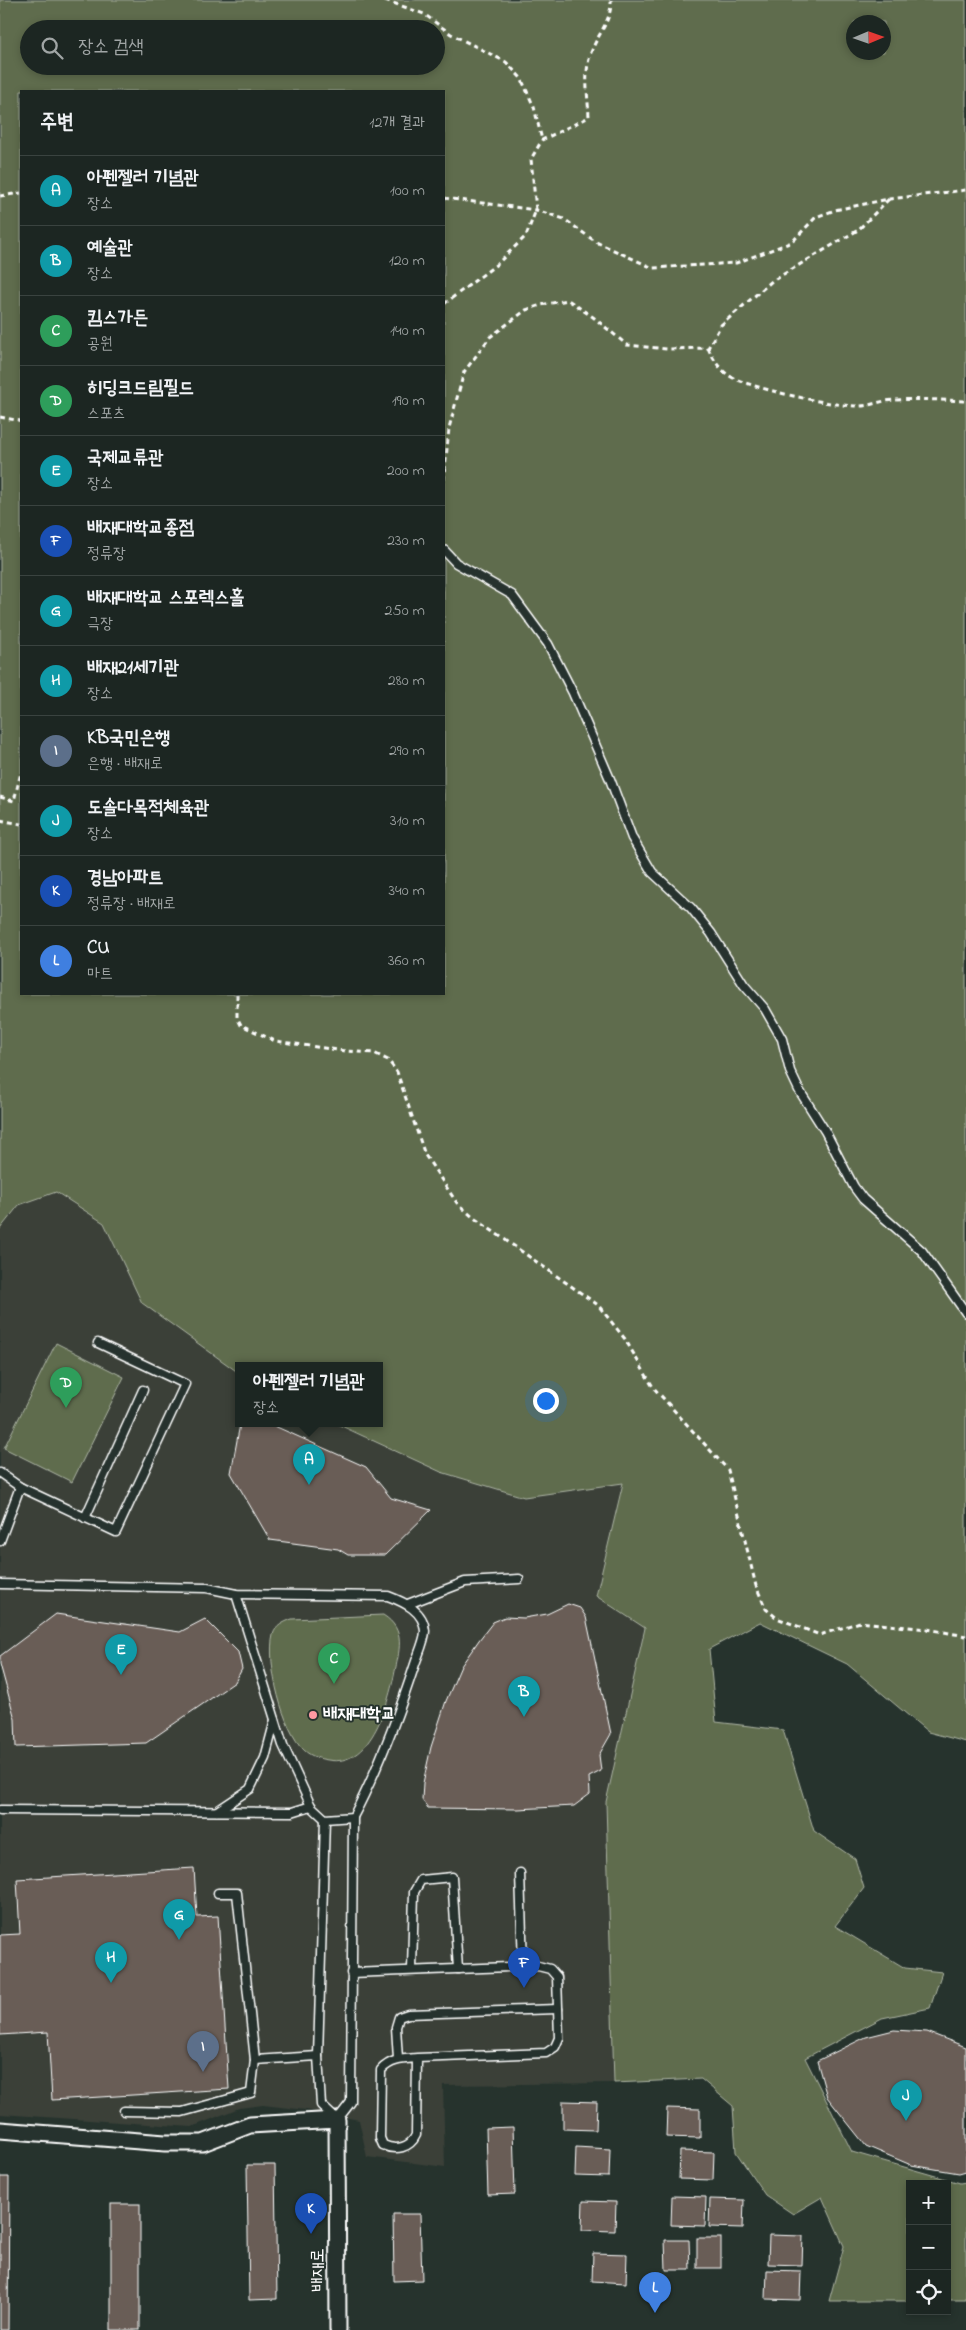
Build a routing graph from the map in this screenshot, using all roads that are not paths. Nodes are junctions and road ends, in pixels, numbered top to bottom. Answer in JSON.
{"nodes":[{"id":1,"x":445,"y":551,"type":"edge"},
{"id":2,"x":966,"y":1313,"type":"edge"},
{"id":3,"x":98,"y":1343,"type":"dead end"},
{"id":4,"x":143,"y":1390,"type":"dead end"},
{"id":5,"x":0,"y":1473,"type":"edge"},
{"id":6,"x":20,"y":1487,"type":"junction"},
{"id":7,"x":85,"y":1518,"type":"junction"},
{"id":8,"x":0,"y":1541,"type":"edge"},
{"id":9,"x":519,"y":1579,"type":"dead end"},
{"id":10,"x":0,"y":1584,"type":"edge"},
{"id":11,"x":236,"y":1594,"type":"junction"},
{"id":12,"x":408,"y":1604,"type":"junction"},
{"id":13,"x":275,"y":1720,"type":"junction"},
{"id":14,"x":311,"y":1806,"type":"junction"},
{"id":15,"x":0,"y":1810,"type":"edge"},
{"id":16,"x":216,"y":1812,"type":"junction"},
{"id":17,"x":353,"y":1817,"type":"junction"},
{"id":18,"x":324,"y":1819,"type":"junction"},
{"id":19,"x":520,"y":1873,"type":"dead end"},
{"id":20,"x":218,"y":1894,"type":"dead end"},
{"id":21,"x":524,"y":1966,"type":"junction"},
{"id":22,"x":458,"y":1969,"type":"junction"},
{"id":23,"x":412,"y":1970,"type":"junction"},
{"id":24,"x":351,"y":1973,"type":"junction"},
{"id":25,"x":558,"y":2009,"type":"junction"},
{"id":26,"x":318,"y":2056,"type":"junction"},
{"id":27,"x":417,"y":2058,"type":"junction"},
{"id":28,"x":398,"y":2059,"type":"junction"},
{"id":29,"x":255,"y":2060,"type":"junction"},
{"id":30,"x":124,"y":2111,"type":"dead end"},
{"id":31,"x":337,"y":2120,"type":"junction"},
{"id":32,"x":0,"y":2130,"type":"edge"},
{"id":33,"x":338,"y":2330,"type":"edge"}],
"edges":[{"from":1,"to":2,"type":"lane"},
{"from":3,"to":7,"type":"lane"},
{"from":4,"to":7,"type":"lane"},
{"from":5,"to":6,"type":"lane"},
{"from":6,"to":7,"type":"lane"},
{"from":6,"to":8,"type":"lane"},
{"from":9,"to":12,"type":"lane"},
{"from":10,"to":11,"type":"lane"},
{"from":11,"to":12,"type":"lane"},
{"from":11,"to":13,"type":"lane"},
{"from":12,"to":17,"type":"lane"},
{"from":13,"to":14,"type":"lane"},
{"from":13,"to":16,"type":"lane"},
{"from":14,"to":16,"type":"lane"},
{"from":14,"to":18,"type":"lane"},
{"from":15,"to":16,"type":"lane"},
{"from":17,"to":18,"type":"lane"},
{"from":17,"to":24,"type":"lane"},
{"from":18,"to":26,"type":"lane"},
{"from":19,"to":21,"type":"lane"},
{"from":20,"to":29,"type":"lane"},
{"from":21,"to":22,"type":"lane"},
{"from":21,"to":25,"type":"lane"},
{"from":22,"to":23,"type":"lane"},
{"from":22,"to":23,"type":"lane"},
{"from":23,"to":24,"type":"lane"},
{"from":24,"to":31,"type":"lane"},
{"from":25,"to":27,"type":"lane"},
{"from":25,"to":28,"type":"lane"},
{"from":26,"to":29,"type":"lane"},
{"from":26,"to":31,"type":"lane"},
{"from":27,"to":28,"type":"lane"},
{"from":27,"to":28,"type":"lane"},
{"from":29,"to":30,"type":"lane"},
{"from":31,"to":32,"type":"street"},
{"from":31,"to":33,"type":"street","name":"배재로"}]}
